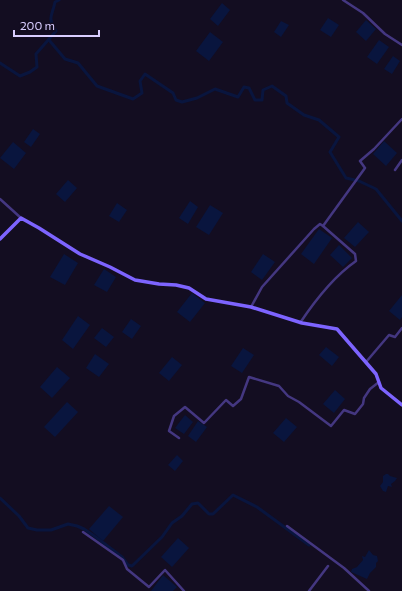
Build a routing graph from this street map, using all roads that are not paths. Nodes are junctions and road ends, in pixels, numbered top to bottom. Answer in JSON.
{"nodes":[{"id":1,"x":343,"y":0,"type":"edge"},
{"id":2,"x":402,"y":45,"type":"edge"},
{"id":3,"x":402,"y":120,"type":"edge"},
{"id":4,"x":402,"y":160,"type":"edge"},
{"id":5,"x":395,"y":170,"type":"dead end"},
{"id":6,"x":0,"y":199,"type":"edge"},
{"id":7,"x":21,"y":218,"type":"junction"},
{"id":8,"x":323,"y":226,"type":"junction"},
{"id":9,"x":0,"y":239,"type":"edge"},
{"id":10,"x":251,"y":307,"type":"junction"},
{"id":11,"x":300,"y":323,"type":"junction"},
{"id":12,"x":402,"y":328,"type":"edge"},
{"id":13,"x":366,"y":362,"type":"junction"},
{"id":14,"x":379,"y":382,"type":"junction"},
{"id":15,"x":402,"y":405,"type":"edge"},
{"id":16,"x":179,"y":438,"type":"dead end"},
{"id":17,"x":287,"y":526,"type":"dead end"},
{"id":18,"x":83,"y":532,"type":"dead end"},
{"id":19,"x":328,"y":566,"type":"dead end"},
{"id":20,"x":184,"y":591,"type":"edge"},
{"id":21,"x":309,"y":591,"type":"edge"},
{"id":22,"x":369,"y":591,"type":"edge"}],
"edges":[{"from":1,"to":2,"type":"street"},
{"from":3,"to":8,"type":"street"},
{"from":4,"to":5,"type":"street"},
{"from":6,"to":7,"type":"street"},
{"from":7,"to":9,"type":"street"},
{"from":7,"to":10,"type":"street"},
{"from":8,"to":10,"type":"street"},
{"from":8,"to":11,"type":"street"},
{"from":10,"to":11,"type":"street"},
{"from":11,"to":13,"type":"street"},
{"from":12,"to":13,"type":"street"},
{"from":13,"to":14,"type":"street"},
{"from":14,"to":15,"type":"street"},
{"from":14,"to":16,"type":"street"},
{"from":17,"to":22,"type":"street"},
{"from":18,"to":20,"type":"street"},
{"from":19,"to":21,"type":"street"}]}
